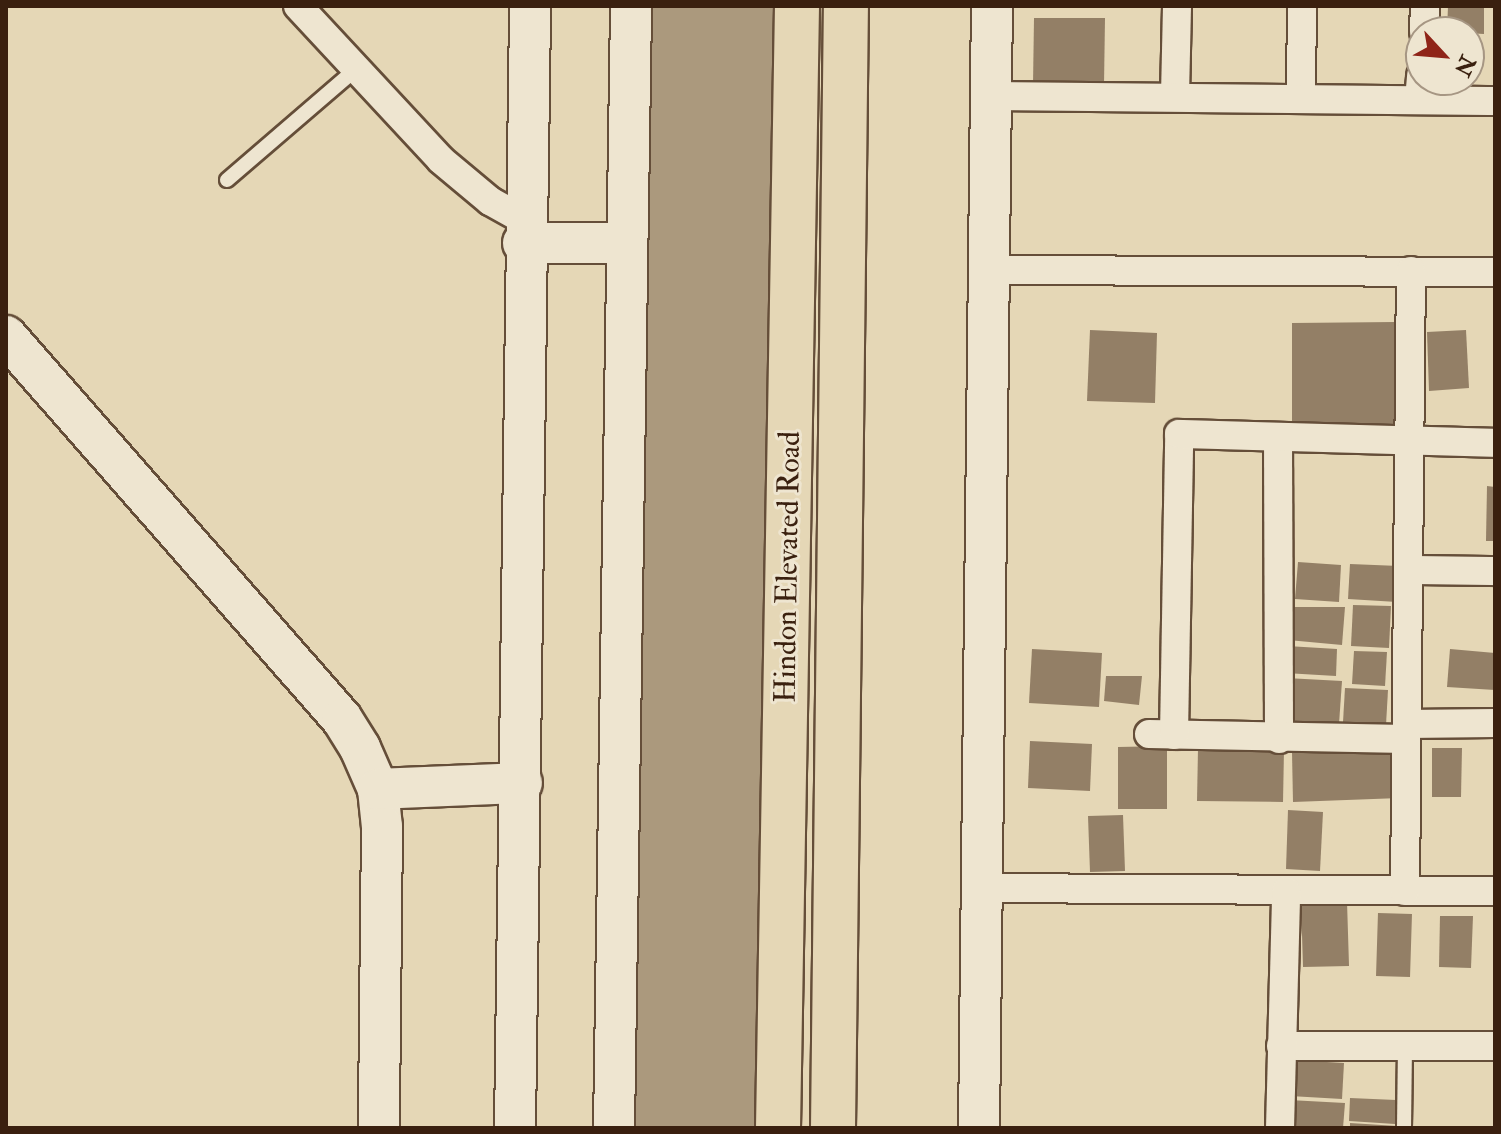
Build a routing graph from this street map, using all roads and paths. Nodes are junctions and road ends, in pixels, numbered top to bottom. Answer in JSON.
{"nodes":[{"id":1,"x":298,"y":6,"type":"edge"},
{"id":2,"x":530,"y":6,"type":"edge"},
{"id":3,"x":631,"y":6,"type":"edge"},
{"id":4,"x":797,"y":6,"type":"edge"},
{"id":5,"x":846,"y":6,"type":"edge"},
{"id":6,"x":992,"y":6,"type":"edge"},
{"id":7,"x":1177,"y":6,"type":"edge"},
{"id":8,"x":1302,"y":6,"type":"edge"},
{"id":9,"x":356,"y":69,"type":"junction"},
{"id":10,"x":1405,"y":88,"type":"edge"},
{"id":11,"x":1175,"y":95,"type":"junction"},
{"id":12,"x":1301,"y":95,"type":"junction"},
{"id":13,"x":991,"y":96,"type":"junction"},
{"id":14,"x":1468,"y":96,"type":"edge"},
{"id":15,"x":1495,"y":101,"type":"edge"},
{"id":16,"x":227,"y":180,"type":"dead end"},
{"id":17,"x":528,"y":235,"type":"junction"},
{"id":18,"x":606,"y":244,"type":"junction"},
{"id":19,"x":989,"y":270,"type":"junction"},
{"id":20,"x":1411,"y":271,"type":"junction"},
{"id":21,"x":1495,"y":272,"type":"edge"},
{"id":22,"x":6,"y":336,"type":"edge"},
{"id":23,"x":1278,"y":440,"type":"junction"},
{"id":24,"x":1409,"y":442,"type":"junction"},
{"id":25,"x":1495,"y":443,"type":"edge"},
{"id":26,"x":1410,"y":570,"type":"junction"},
{"id":27,"x":1495,"y":571,"type":"edge"},
{"id":28,"x":1495,"y":723,"type":"edge"},
{"id":29,"x":1407,"y":732,"type":"junction"},
{"id":30,"x":1279,"y":739,"type":"junction"},
{"id":31,"x":522,"y":783,"type":"junction"},
{"id":32,"x":378,"y":789,"type":"junction"},
{"id":33,"x":982,"y":888,"type":"junction"},
{"id":34,"x":1286,"y":891,"type":"junction"},
{"id":35,"x":1405,"y":891,"type":"junction"},
{"id":36,"x":1495,"y":891,"type":"edge"},
{"id":37,"x":1281,"y":1046,"type":"junction"},
{"id":38,"x":1495,"y":1046,"type":"edge"},
{"id":39,"x":1405,"y":1047,"type":"junction"},
{"id":40,"x":379,"y":1128,"type":"edge"},
{"id":41,"x":515,"y":1128,"type":"edge"},
{"id":42,"x":614,"y":1128,"type":"edge"},
{"id":43,"x":778,"y":1128,"type":"edge"},
{"id":44,"x":833,"y":1128,"type":"edge"},
{"id":45,"x":979,"y":1128,"type":"edge"},
{"id":46,"x":1280,"y":1128,"type":"edge"},
{"id":47,"x":1404,"y":1128,"type":"edge"}],
"edges":[{"from":1,"to":9,"type":"street"},
{"from":2,"to":17,"type":"street"},
{"from":3,"to":18,"type":"street"},
{"from":4,"to":43,"type":"highway","name":"Hindon Elevated Road"},
{"from":5,"to":44,"type":"highway","name":"Hindon Elevated Road"},
{"from":6,"to":13,"type":"street"},
{"from":7,"to":11,"type":"street"},
{"from":8,"to":12,"type":"street"},
{"from":9,"to":16,"type":"lane"},
{"from":9,"to":17,"type":"street"},
{"from":10,"to":12,"type":"street"},
{"from":11,"to":12,"type":"street"},
{"from":11,"to":13,"type":"street"},
{"from":13,"to":19,"type":"street"},
{"from":14,"to":15,"type":"street"},
{"from":17,"to":18,"type":"street"},
{"from":17,"to":31,"type":"street"},
{"from":18,"to":42,"type":"street"},
{"from":19,"to":20,"type":"street"},
{"from":19,"to":33,"type":"street"},
{"from":20,"to":21,"type":"street"},
{"from":20,"to":24,"type":"street"},
{"from":22,"to":32,"type":"street"},
{"from":23,"to":24,"type":"street"},
{"from":23,"to":30,"type":"street"},
{"from":23,"to":30,"type":"street"},
{"from":24,"to":25,"type":"street"},
{"from":24,"to":26,"type":"street"},
{"from":26,"to":27,"type":"street"},
{"from":26,"to":29,"type":"street"},
{"from":28,"to":29,"type":"street"},
{"from":29,"to":30,"type":"street"},
{"from":29,"to":35,"type":"street"},
{"from":31,"to":32,"type":"street"},
{"from":31,"to":41,"type":"street"},
{"from":32,"to":40,"type":"street"},
{"from":33,"to":34,"type":"street"},
{"from":33,"to":45,"type":"street"},
{"from":34,"to":35,"type":"street"},
{"from":34,"to":37,"type":"street"},
{"from":35,"to":36,"type":"street"},
{"from":37,"to":39,"type":"street"},
{"from":37,"to":46,"type":"street"},
{"from":38,"to":39,"type":"street"},
{"from":39,"to":47,"type":"lane"}]}
